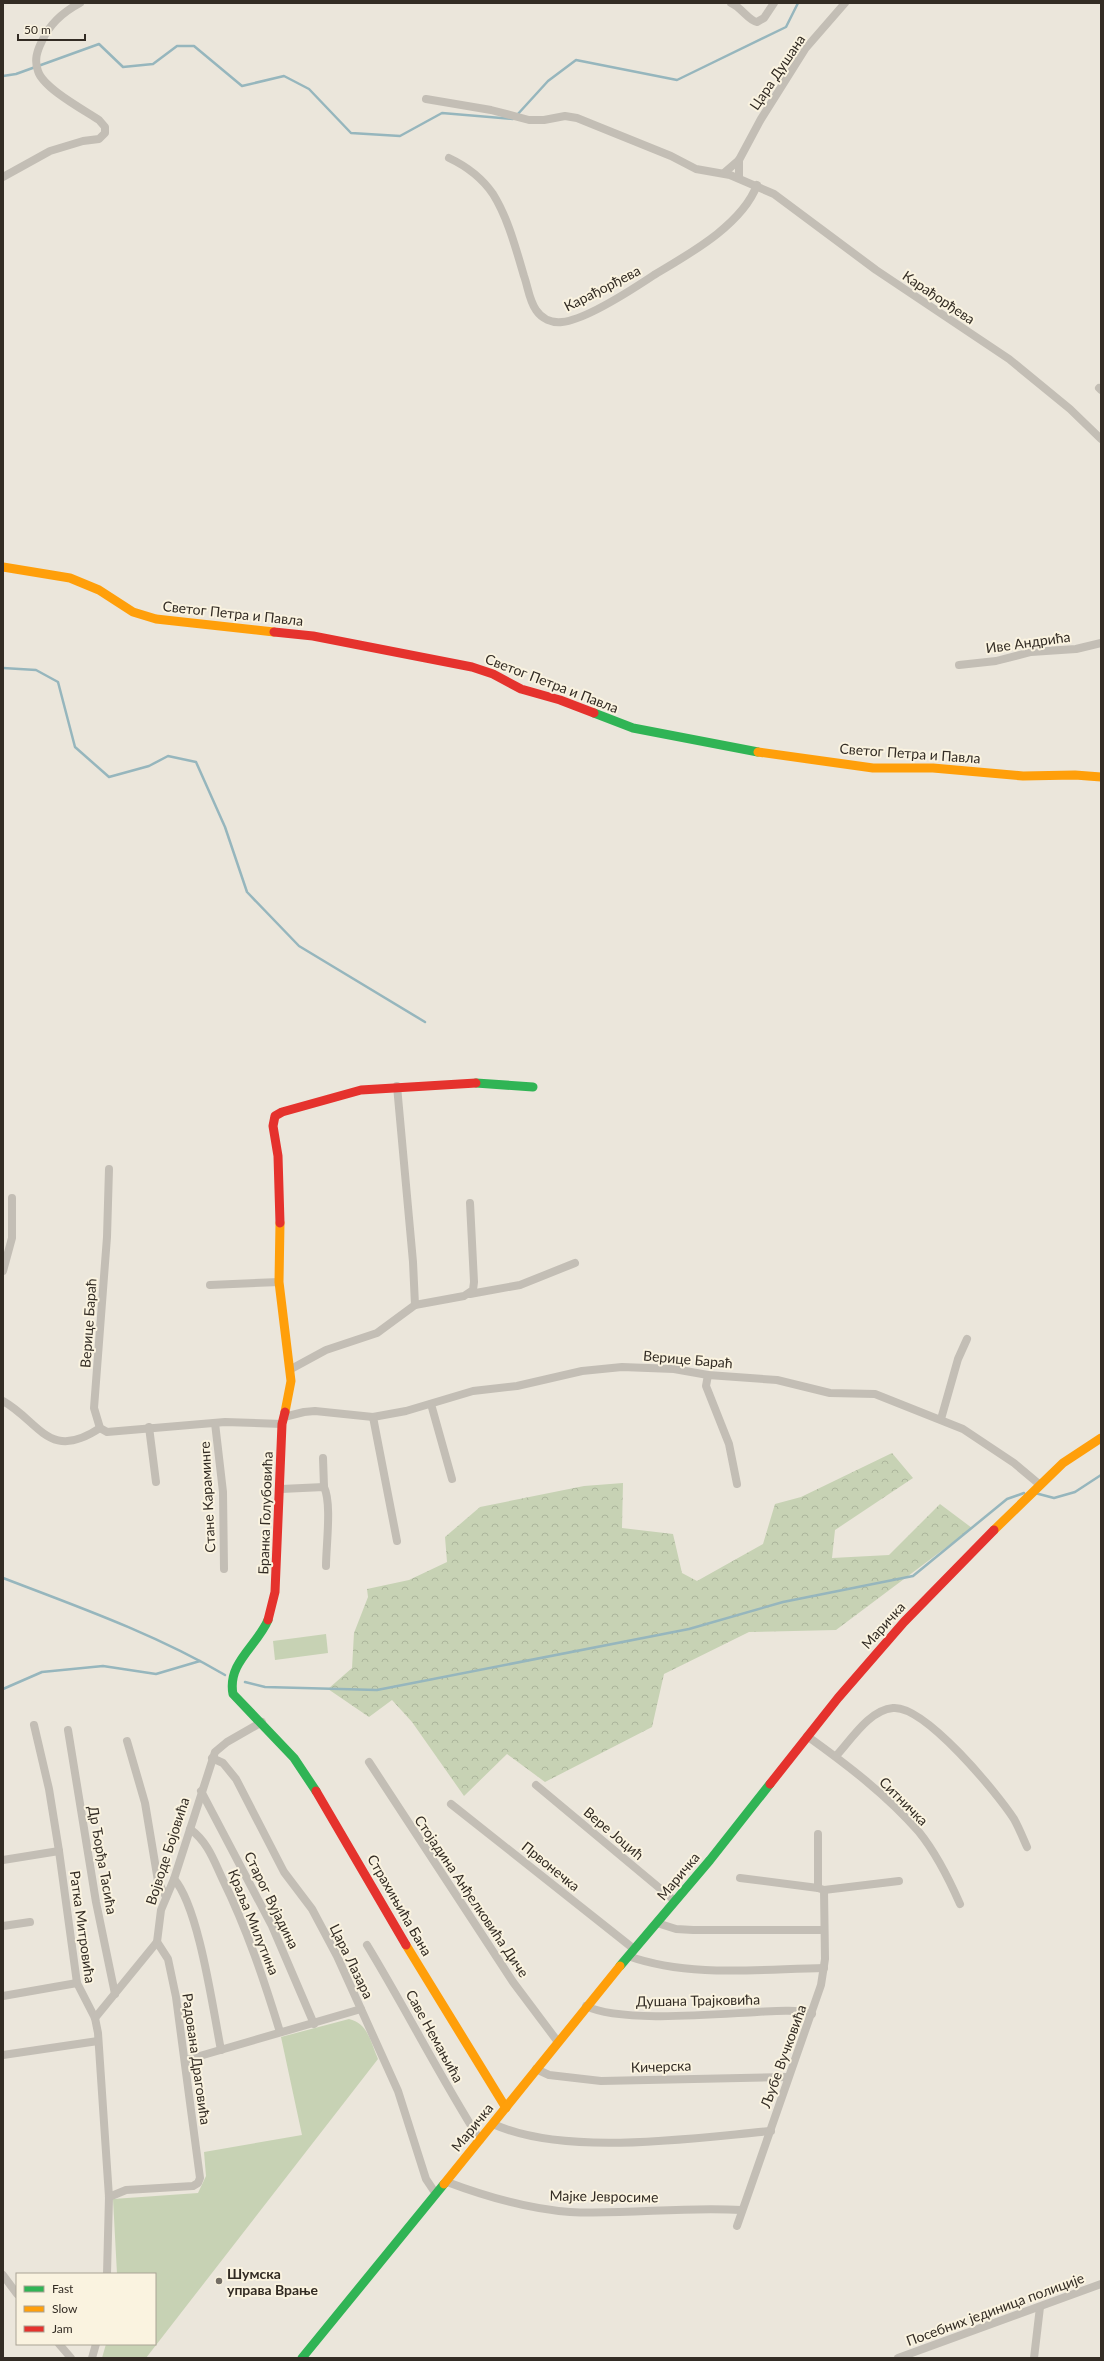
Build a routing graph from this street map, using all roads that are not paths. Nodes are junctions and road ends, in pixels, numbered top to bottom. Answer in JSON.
{"nodes":[{"id":1,"x":80,"y":3,"type":"edge"},
{"id":2,"x":731,"y":3,"type":"edge"},
{"id":3,"x":774,"y":3,"type":"edge"},
{"id":4,"x":845,"y":3,"type":"edge"},
{"id":5,"x":426,"y":99,"type":"dead end"},
{"id":6,"x":449,"y":158,"type":"dead end"},
{"id":7,"x":739,"y":160,"type":"junction"},
{"id":8,"x":724,"y":173,"type":"junction"},
{"id":9,"x":3,"y":177,"type":"edge"},
{"id":10,"x":739,"y":178,"type":"junction"},
{"id":11,"x":757,"y":185,"type":"junction"},
{"id":12,"x":1101,"y":439,"type":"edge"},
{"id":13,"x":3,"y":567,"type":"edge"},
{"id":14,"x":1101,"y":643,"type":"edge"},
{"id":15,"x":959,"y":665,"type":"dead end"},
{"id":16,"x":1101,"y":776,"type":"edge"},
{"id":17,"x":397,"y":1086,"type":"junction"},
{"id":18,"x":533,"y":1087,"type":"dead end"},
{"id":19,"x":109,"y":1169,"type":"dead end"},
{"id":20,"x":12,"y":1198,"type":"dead end"},
{"id":21,"x":470,"y":1203,"type":"dead end"},
{"id":22,"x":575,"y":1263,"type":"dead end"},
{"id":23,"x":3,"y":1271,"type":"edge"},
{"id":24,"x":279,"y":1282,"type":"junction"},
{"id":25,"x":210,"y":1285,"type":"dead end"},
{"id":26,"x":470,"y":1294,"type":"junction"},
{"id":27,"x":415,"y":1305,"type":"junction"},
{"id":28,"x":967,"y":1339,"type":"dead end"},
{"id":29,"x":291,"y":1369,"type":"junction"},
{"id":30,"x":708,"y":1374,"type":"junction"},
{"id":31,"x":3,"y":1401,"type":"edge"},
{"id":32,"x":431,"y":1404,"type":"junction"},
{"id":33,"x":373,"y":1417,"type":"junction"},
{"id":34,"x":941,"y":1419,"type":"junction"},
{"id":35,"x":283,"y":1420,"type":"junction"},
{"id":36,"x":215,"y":1423,"type":"junction"},
{"id":37,"x":149,"y":1427,"type":"junction"},
{"id":38,"x":100,"y":1428,"type":"junction"},
{"id":39,"x":1101,"y":1438,"type":"edge"},
{"id":40,"x":323,"y":1458,"type":"dead end"},
{"id":41,"x":452,"y":1479,"type":"dead end"},
{"id":42,"x":156,"y":1482,"type":"dead end"},
{"id":43,"x":737,"y":1484,"type":"dead end"},
{"id":44,"x":1037,"y":1486,"type":"junction"},
{"id":45,"x":324,"y":1487,"type":"junction"},
{"id":46,"x":281,"y":1489,"type":"junction"},
{"id":47,"x":397,"y":1540,"type":"dead end"},
{"id":48,"x":326,"y":1566,"type":"dead end"},
{"id":49,"x":224,"y":1569,"type":"dead end"},
{"id":50,"x":262,"y":1722,"type":"junction"},
{"id":51,"x":34,"y":1725,"type":"dead end"},
{"id":52,"x":68,"y":1730,"type":"dead end"},
{"id":53,"x":807,"y":1736,"type":"junction"},
{"id":54,"x":128,"y":1741,"type":"dead end"},
{"id":55,"x":836,"y":1756,"type":"junction"},
{"id":56,"x":212,"y":1758,"type":"junction"},
{"id":57,"x":369,"y":1762,"type":"dead end"},
{"id":58,"x":536,"y":1785,"type":"dead end"},
{"id":59,"x":201,"y":1791,"type":"junction"},
{"id":60,"x":451,"y":1804,"type":"dead end"},
{"id":61,"x":190,"y":1829,"type":"junction"},
{"id":62,"x":818,"y":1834,"type":"dead end"},
{"id":63,"x":1027,"y":1847,"type":"dead end"},
{"id":64,"x":60,"y":1851,"type":"junction"},
{"id":65,"x":3,"y":1860,"type":"edge"},
{"id":66,"x":740,"y":1878,"type":"dead end"},
{"id":67,"x":174,"y":1880,"type":"junction"},
{"id":68,"x":899,"y":1880,"type":"dead end"},
{"id":69,"x":821,"y":1889,"type":"junction"},
{"id":70,"x":166,"y":1897,"type":"junction"},
{"id":71,"x":675,"y":1902,"type":"junction"},
{"id":72,"x":960,"y":1904,"type":"dead end"},
{"id":73,"x":30,"y":1922,"type":"dead end"},
{"id":74,"x":657,"y":1924,"type":"junction"},
{"id":75,"x":3,"y":1926,"type":"edge"},
{"id":76,"x":824,"y":1930,"type":"junction"},
{"id":77,"x":157,"y":1942,"type":"junction"},
{"id":78,"x":367,"y":1945,"type":"dead end"},
{"id":79,"x":631,"y":1953,"type":"junction"},
{"id":80,"x":824,"y":1968,"type":"junction"},
{"id":81,"x":77,"y":1983,"type":"junction"},
{"id":82,"x":115,"y":1994,"type":"junction"},
{"id":83,"x":3,"y":1996,"type":"edge"},
{"id":84,"x":586,"y":2006,"type":"junction"},
{"id":85,"x":362,"y":2009,"type":"junction"},
{"id":86,"x":812,"y":2014,"type":"junction"},
{"id":87,"x":95,"y":2018,"type":"junction"},
{"id":88,"x":314,"y":2024,"type":"junction"},
{"id":89,"x":280,"y":2032,"type":"junction"},
{"id":90,"x":98,"y":2041,"type":"junction"},
{"id":91,"x":558,"y":2042,"type":"junction"},
{"id":92,"x":221,"y":2050,"type":"junction"},
{"id":93,"x":3,"y":2055,"type":"edge"},
{"id":94,"x":186,"y":2060,"type":"junction"},
{"id":95,"x":536,"y":2069,"type":"junction"},
{"id":96,"x":788,"y":2077,"type":"junction"},
{"id":97,"x":506,"y":2108,"type":"junction"},
{"id":98,"x":493,"y":2124,"type":"junction"},
{"id":99,"x":771,"y":2131,"type":"junction"},
{"id":100,"x":480,"y":2140,"type":"junction"},
{"id":101,"x":447,"y":2182,"type":"junction"},
{"id":102,"x":436,"y":2194,"type":"junction"},
{"id":103,"x":109,"y":2197,"type":"junction"},
{"id":104,"x":741,"y":2210,"type":"junction"},
{"id":105,"x":737,"y":2226,"type":"dead end"},
{"id":106,"x":107,"y":2273,"type":"edge"},
{"id":107,"x":3,"y":2275,"type":"edge"},
{"id":108,"x":1101,"y":2284,"type":"edge"},
{"id":109,"x":16,"y":2293,"type":"edge"},
{"id":110,"x":1040,"y":2307,"type":"junction"},
{"id":111,"x":60,"y":2345,"type":"edge"},
{"id":112,"x":96,"y":2345,"type":"edge"},
{"id":113,"x":71,"y":2358,"type":"edge"},
{"id":114,"x":92,"y":2358,"type":"edge"},
{"id":115,"x":302,"y":2358,"type":"edge"},
{"id":116,"x":898,"y":2358,"type":"edge"},
{"id":117,"x":1034,"y":2358,"type":"edge"}],
"edges":[{"from":1,"to":9,"type":"street"},
{"from":2,"to":3,"type":"street"},
{"from":4,"to":7,"type":"street","name":"Цара Душана"},
{"from":5,"to":8,"type":"street","name":"Карађорђева"},
{"from":6,"to":11,"type":"street","name":"Карађорђева"},
{"from":7,"to":8,"type":"street","name":"Цара Душана"},
{"from":7,"to":10,"type":"street","name":"Цара Душана"},
{"from":8,"to":10,"type":"street","name":"Карађорђева"},
{"from":10,"to":11,"type":"street","name":"Карађорђева"},
{"from":11,"to":12,"type":"street","name":"Карађорђева"},
{"from":13,"to":16,"type":"street","name":"Светог Петра и Павла"},
{"from":14,"to":15,"type":"street","name":"Иве Андрића"},
{"from":17,"to":18,"type":"street"},
{"from":17,"to":24,"type":"street","name":"Бранка Голубовића"},
{"from":17,"to":27,"type":"street"},
{"from":19,"to":38,"type":"street","name":"Верице Бараћ"},
{"from":20,"to":23,"type":"street"},
{"from":21,"to":26,"type":"street"},
{"from":22,"to":26,"type":"street"},
{"from":24,"to":25,"type":"street"},
{"from":24,"to":29,"type":"street","name":"Бранка Голубовића"},
{"from":26,"to":27,"type":"street"},
{"from":27,"to":29,"type":"street"},
{"from":28,"to":34,"type":"street"},
{"from":29,"to":35,"type":"street","name":"Бранка Голубовића"},
{"from":30,"to":32,"type":"street","name":"Верице Бараћ"},
{"from":30,"to":34,"type":"street","name":"Верице Бараћ"},
{"from":30,"to":43,"type":"street"},
{"from":31,"to":38,"type":"street"},
{"from":32,"to":33,"type":"street","name":"Верице Бараћ"},
{"from":32,"to":41,"type":"street"},
{"from":33,"to":35,"type":"street","name":"Верице Бараћ"},
{"from":33,"to":47,"type":"street"},
{"from":34,"to":44,"type":"street","name":"Верице Бараћ"},
{"from":35,"to":36,"type":"street","name":"Верице Бараћ"},
{"from":35,"to":46,"type":"street","name":"Бранка Голубовића"},
{"from":36,"to":37,"type":"street","name":"Верице Бараћ"},
{"from":36,"to":49,"type":"street","name":"Стане Караминге"},
{"from":37,"to":38,"type":"street","name":"Верице Бараћ"},
{"from":37,"to":42,"type":"street"},
{"from":39,"to":44,"type":"street","name":"Маричка"},
{"from":40,"to":45,"type":"street"},
{"from":44,"to":53,"type":"street","name":"Маричка"},
{"from":45,"to":46,"type":"street"},
{"from":45,"to":48,"type":"street"},
{"from":46,"to":50,"type":"street","name":"Бранка Голубовића"},
{"from":50,"to":56,"type":"street","name":"Војводе Бојовића"},
{"from":50,"to":97,"type":"street","name":"Страхињића Бана"},
{"from":51,"to":64,"type":"street","name":"Ратка Митровића"},
{"from":52,"to":82,"type":"street","name":"Др Ђорђа Тасића"},
{"from":53,"to":55,"type":"street","name":"Ситничка"},
{"from":53,"to":71,"type":"street","name":"Маричка"},
{"from":54,"to":70,"type":"street"},
{"from":55,"to":63,"type":"street"},
{"from":55,"to":72,"type":"street","name":"Ситничка"},
{"from":56,"to":59,"type":"street","name":"Војводе Бојовића"},
{"from":56,"to":85,"type":"street","name":"Цара Лазара"},
{"from":57,"to":91,"type":"street","name":"Стојадина Анђелковића Диче"},
{"from":58,"to":71,"type":"street","name":"Вере Јоцић"},
{"from":59,"to":61,"type":"street","name":"Војводе Бојовића"},
{"from":59,"to":88,"type":"street","name":"Старог Вујадина"},
{"from":60,"to":79,"type":"street","name":"Првонечка"},
{"from":61,"to":67,"type":"street","name":"Војводе Бојовића"},
{"from":61,"to":89,"type":"street","name":"Краља Милутина"},
{"from":62,"to":69,"type":"street","name":"Љубе Вучковића"},
{"from":64,"to":65,"type":"street"},
{"from":64,"to":81,"type":"street","name":"Ратка Митровића"},
{"from":66,"to":69,"type":"street"},
{"from":67,"to":70,"type":"street","name":"Војводе Бојовића"},
{"from":67,"to":92,"type":"street"},
{"from":68,"to":69,"type":"street"},
{"from":69,"to":76,"type":"street","name":"Љубе Вучковића"},
{"from":70,"to":77,"type":"street","name":"Војводе Бојовића"},
{"from":71,"to":74,"type":"street","name":"Маричка"},
{"from":73,"to":75,"type":"street"},
{"from":74,"to":76,"type":"street"},
{"from":74,"to":79,"type":"street","name":"Маричка"},
{"from":76,"to":80,"type":"street","name":"Љубе Вучковића"},
{"from":77,"to":82,"type":"street"},
{"from":77,"to":94,"type":"street","name":"Радована Драговића"},
{"from":78,"to":100,"type":"street","name":"Саве Немањића"},
{"from":79,"to":80,"type":"street","name":"Првонечка"},
{"from":79,"to":84,"type":"street","name":"Маричка"},
{"from":80,"to":86,"type":"street","name":"Љубе Вучковића"},
{"from":81,"to":83,"type":"street"},
{"from":81,"to":87,"type":"street","name":"Ратка Митровића"},
{"from":82,"to":87,"type":"street"},
{"from":84,"to":86,"type":"street","name":"Душана Трајковића"},
{"from":84,"to":91,"type":"street","name":"Маричка"},
{"from":85,"to":88,"type":"street"},
{"from":85,"to":102,"type":"street","name":"Цара Лазара"},
{"from":86,"to":96,"type":"street","name":"Љубе Вучковића"},
{"from":87,"to":90,"type":"street","name":"Ратка Митровића"},
{"from":88,"to":89,"type":"street"},
{"from":89,"to":92,"type":"street"},
{"from":90,"to":93,"type":"street"},
{"from":90,"to":103,"type":"street","name":"Ратка Митровића"},
{"from":91,"to":95,"type":"street","name":"Маричка"},
{"from":92,"to":94,"type":"street"},
{"from":94,"to":103,"type":"street","name":"Радована Драговића"},
{"from":95,"to":96,"type":"street","name":"Кичерска"},
{"from":95,"to":97,"type":"street","name":"Маричка"},
{"from":96,"to":99,"type":"street","name":"Љубе Вучковића"},
{"from":97,"to":98,"type":"street","name":"Маричка"},
{"from":98,"to":99,"type":"street"},
{"from":98,"to":100,"type":"street","name":"Маричка"},
{"from":99,"to":104,"type":"street","name":"Љубе Вучковића"},
{"from":100,"to":101,"type":"street","name":"Маричка"},
{"from":101,"to":102,"type":"street","name":"Маричка"},
{"from":101,"to":104,"type":"street","name":"Мајке Јевросиме"},
{"from":102,"to":115,"type":"street","name":"Маричка"},
{"from":103,"to":106,"type":"street","name":"Ратка Митровића"},
{"from":104,"to":105,"type":"street","name":"Љубе Вучковића"},
{"from":107,"to":109,"type":"street"},
{"from":108,"to":110,"type":"street","name":"Посебних јединица полиције"},
{"from":110,"to":116,"type":"street","name":"Посебних јединица полиције"},
{"from":110,"to":117,"type":"street"},
{"from":111,"to":113,"type":"street"},
{"from":112,"to":114,"type":"street"}]}
